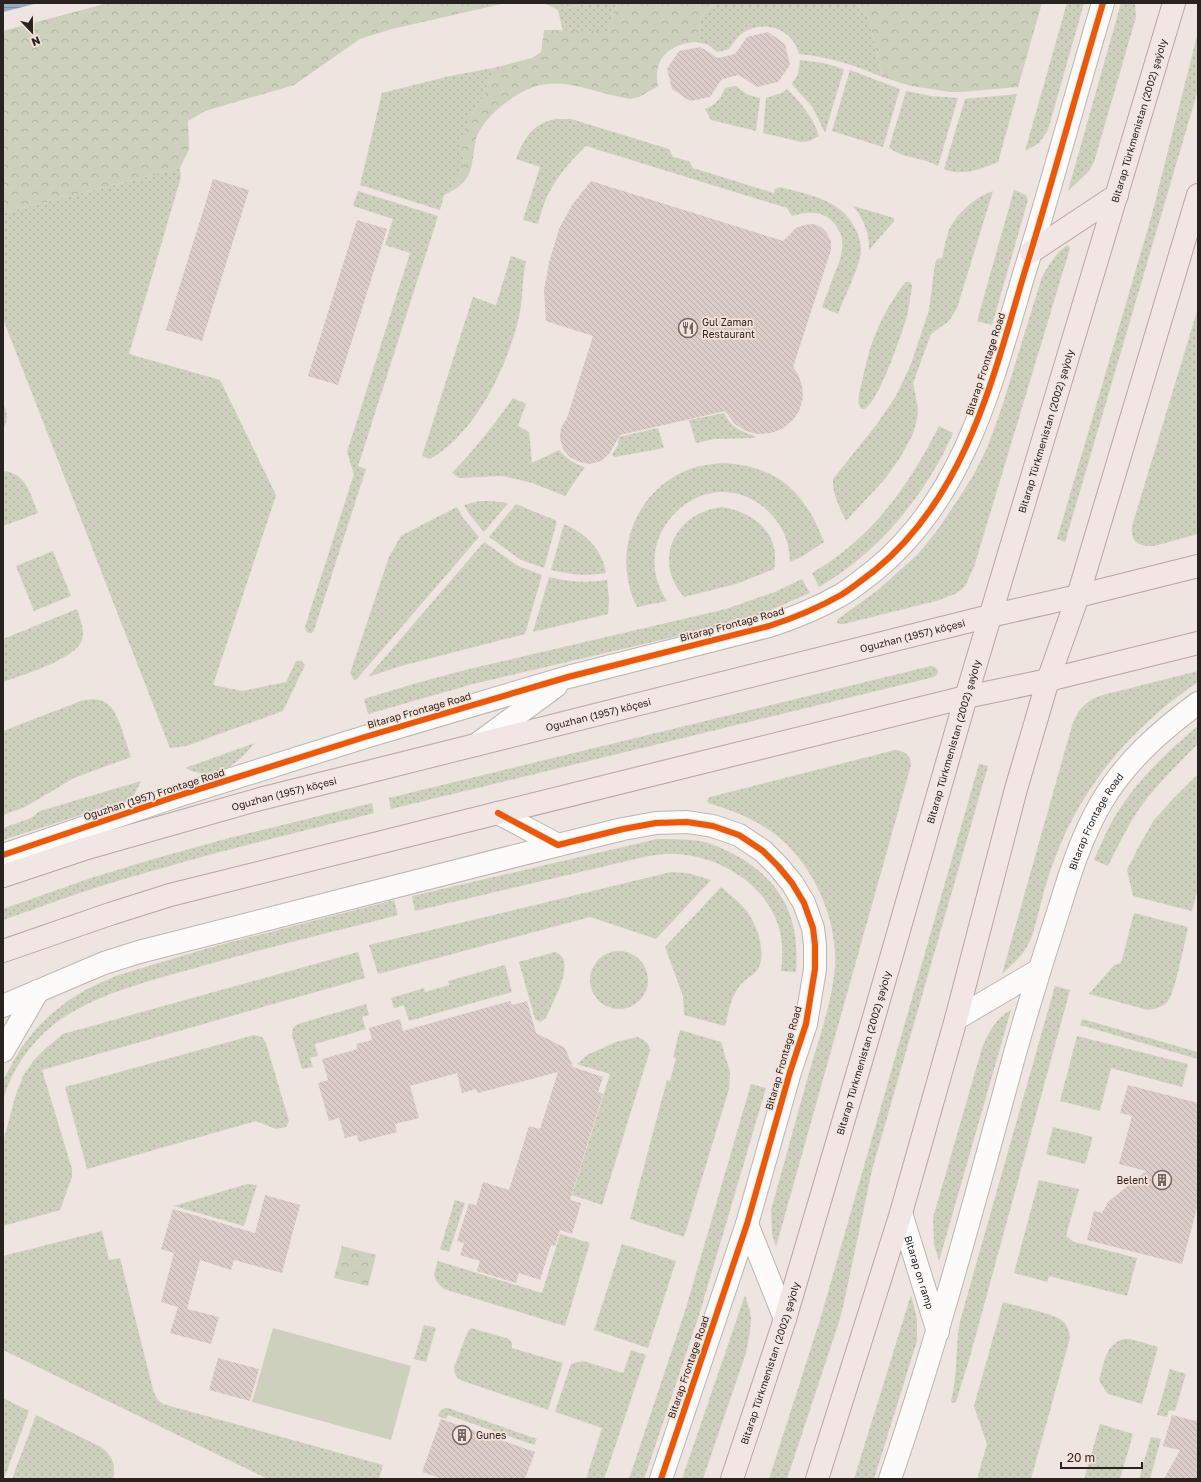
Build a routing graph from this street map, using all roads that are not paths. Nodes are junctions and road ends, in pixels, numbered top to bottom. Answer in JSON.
{"nodes":[{"id":1,"x":1103,"y":3,"type":"edge"},
{"id":2,"x":1169,"y":9,"type":"edge"},
{"id":3,"x":1117,"y":195,"type":"junction"},
{"id":4,"x":1198,"y":195,"type":"edge"},
{"id":5,"x":1031,"y":252,"type":"junction"},
{"id":6,"x":1198,"y":566,"type":"edge"},
{"id":7,"x":1078,"y":596,"type":"junction"},
{"id":8,"x":990,"y":616,"type":"junction"},
{"id":9,"x":1198,"y":643,"type":"edge"},
{"id":10,"x":568,"y":677,"type":"junction"},
{"id":11,"x":1048,"y":680,"type":"junction"},
{"id":12,"x":966,"y":697,"type":"junction"},
{"id":13,"x":1198,"y":703,"type":"edge"},
{"id":14,"x":476,"y":745,"type":"junction"},
{"id":15,"x":311,"y":753,"type":"joint"},
{"id":16,"x":498,"y":812,"type":"junction"},
{"id":17,"x":558,"y":845,"type":"junction"},
{"id":18,"x":3,"y":855,"type":"edge"},
{"id":19,"x":3,"y":876,"type":"edge"},
{"id":20,"x":3,"y":951,"type":"edge"},
{"id":21,"x":1039,"y":970,"type":"junction"},
{"id":22,"x":38,"y":991,"type":"junction"},
{"id":23,"x":3,"y":1006,"type":"edge"},
{"id":24,"x":956,"y":1019,"type":"junction"},
{"id":25,"x":3,"y":1051,"type":"edge"},
{"id":26,"x":901,"y":1213,"type":"junction"},
{"id":27,"x":747,"y":1224,"type":"junction"},
{"id":28,"x":785,"y":1319,"type":"junction"},
{"id":29,"x":938,"y":1332,"type":"junction"},
{"id":30,"x":661,"y":1479,"type":"edge"},
{"id":31,"x":732,"y":1479,"type":"edge"},
{"id":32,"x":817,"y":1479,"type":"edge"},
{"id":33,"x":890,"y":1479,"type":"edge"}],
"edges":[{"from":1,"to":5,"type":"street","name":"Bitarap Frontage Road"},
{"from":2,"to":3,"type":"main road","name":"Bitarap Türkmenistan (2002) şaýoly"},
{"from":3,"to":5,"type":"main road"},
{"from":3,"to":8,"type":"main road","name":"Bitarap Türkmenistan (2002) şaýoly"},
{"from":4,"to":7,"type":"main road"},
{"from":5,"to":10,"type":"street","name":"Bitarap Frontage Road"},
{"from":6,"to":7,"type":"main road","name":"Oguzhan (1957) köçesi"},
{"from":7,"to":8,"type":"main road","name":"Oguzhan (1957) köçesi"},
{"from":7,"to":11,"type":"main road"},
{"from":8,"to":12,"type":"main road","name":"Bitarap Türkmenistan (2002) şaýoly"},
{"from":8,"to":14,"type":"main road","name":"Oguzhan (1957) köçesi"},
{"from":9,"to":11,"type":"main road"},
{"from":10,"to":14,"type":"street"},
{"from":10,"to":15,"type":"street","name":"Bitarap Frontage Road"},
{"from":11,"to":12,"type":"main road"},
{"from":11,"to":24,"type":"main road"},
{"from":12,"to":16,"type":"main road"},
{"from":12,"to":28,"type":"main road","name":"Bitarap Türkmenistan (2002) şaýoly"},
{"from":13,"to":21,"type":"street","name":"Bitarap Frontage Road"},
{"from":14,"to":19,"type":"main road","name":"Oguzhan (1957) köçesi"},
{"from":15,"to":18,"type":"street","name":"Oguzhan (1957) Frontage Road"},
{"from":16,"to":17,"type":"street"},
{"from":16,"to":20,"type":"main road"},
{"from":17,"to":22,"type":"street"},
{"from":17,"to":27,"type":"street","name":"Bitarap Frontage Road"},
{"from":21,"to":24,"type":"street"},
{"from":21,"to":29,"type":"street","name":"Bitarap Frontage Road"},
{"from":22,"to":23,"type":"street"},
{"from":22,"to":25,"type":"street"},
{"from":24,"to":26,"type":"main road"},
{"from":26,"to":29,"type":"street","name":"Bitarap on ramp"},
{"from":26,"to":32,"type":"main road"},
{"from":27,"to":28,"type":"street"},
{"from":27,"to":30,"type":"street","name":"Bitarap Frontage Road"},
{"from":28,"to":31,"type":"main road","name":"Bitarap Türkmenistan (2002) şaýoly"},
{"from":29,"to":33,"type":"street","name":"Bitarap Frontage Road"}]}
